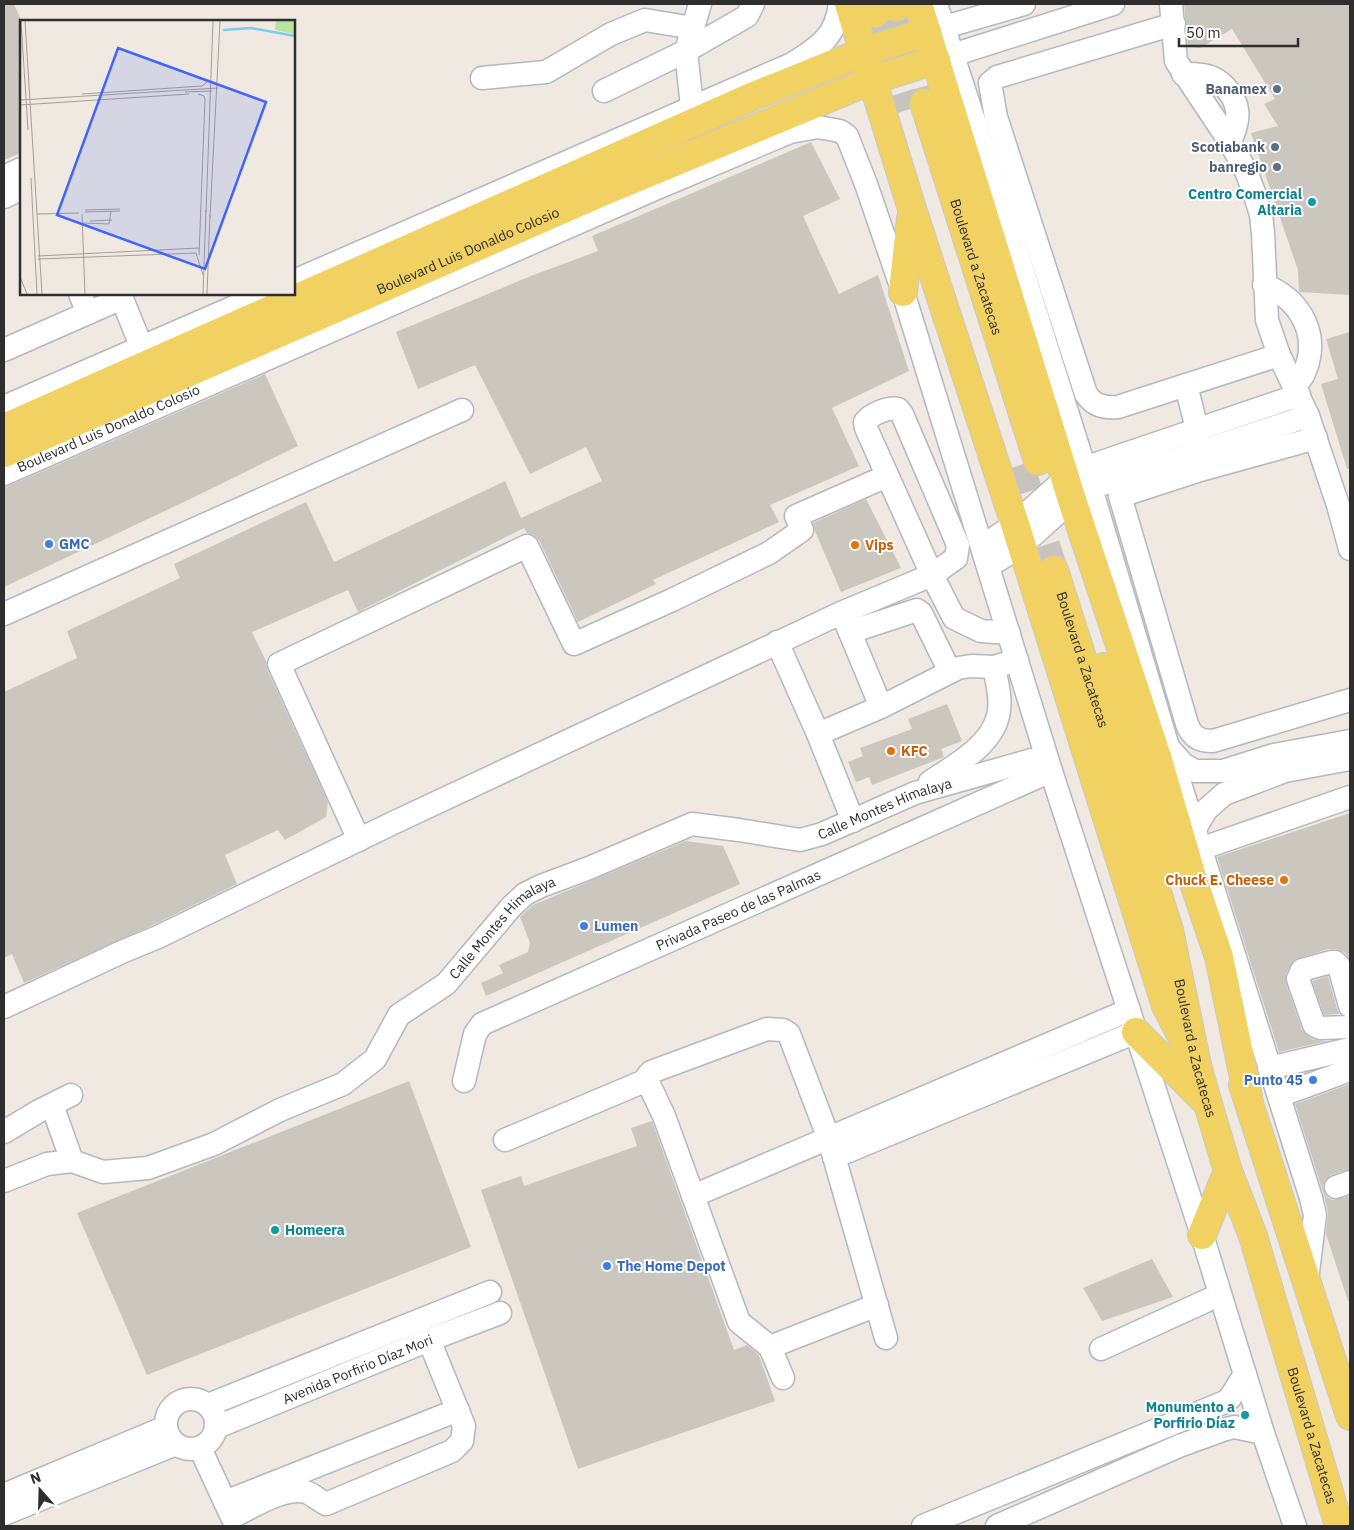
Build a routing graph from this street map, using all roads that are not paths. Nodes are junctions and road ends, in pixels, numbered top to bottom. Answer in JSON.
{"nodes":[{"id":1,"x":700,"y":4,"type":"edge"},
{"id":2,"x":753,"y":4,"type":"edge"},
{"id":3,"x":840,"y":4,"type":"edge"},
{"id":4,"x":849,"y":4,"type":"edge"},
{"id":5,"x":936,"y":4,"type":"edge"},
{"id":6,"x":1024,"y":4,"type":"edge"},
{"id":7,"x":1113,"y":4,"type":"edge"},
{"id":8,"x":891,"y":6,"type":"edge"},
{"id":9,"x":1172,"y":14,"type":"edge"},
{"id":10,"x":692,"y":28,"type":"junction"},
{"id":11,"x":935,"y":29,"type":"junction"},
{"id":12,"x":686,"y":51,"type":"junction"},
{"id":13,"x":863,"y":52,"type":"junction"},
{"id":14,"x":945,"y":57,"type":"junction"},
{"id":15,"x":482,"y":78,"type":"dead end"},
{"id":16,"x":872,"y":80,"type":"junction"},
{"id":17,"x":604,"y":91,"type":"dead end"},
{"id":18,"x":719,"y":96,"type":"junction"},
{"id":19,"x":749,"y":98,"type":"junction"},
{"id":20,"x":916,"y":106,"type":"tunnel mouth"},
{"id":21,"x":692,"y":107,"type":"junction"},
{"id":22,"x":20,"y":170,"type":"edge"},
{"id":23,"x":4,"y":177,"type":"edge"},
{"id":24,"x":541,"y":181,"type":"junction"},
{"id":25,"x":657,"y":188,"type":"junction"},
{"id":26,"x":20,"y":189,"type":"edge"},
{"id":27,"x":608,"y":190,"type":"junction"},
{"id":28,"x":4,"y":197,"type":"edge"},
{"id":29,"x":912,"y":210,"type":"junction"},
{"id":30,"x":401,"y":280,"type":"junction"},
{"id":31,"x":295,"y":281,"type":"edge"},
{"id":32,"x":1264,"y":285,"type":"junction"},
{"id":33,"x":295,"y":289,"type":"edge"},
{"id":34,"x":903,"y":292,"type":"junction"},
{"id":35,"x":262,"y":295,"type":"edge"},
{"id":36,"x":282,"y":295,"type":"edge"},
{"id":37,"x":121,"y":296,"type":"edge"},
{"id":38,"x":84,"y":304,"type":"edge"},
{"id":39,"x":378,"y":310,"type":"junction"},
{"id":40,"x":242,"y":349,"type":"junction"},
{"id":41,"x":4,"y":350,"type":"edge"},
{"id":42,"x":145,"y":355,"type":"junction"},
{"id":43,"x":1279,"y":355,"type":"junction"},
{"id":44,"x":1186,"y":385,"type":"junction"},
{"id":45,"x":1296,"y":390,"type":"junction"},
{"id":46,"x":4,"y":407,"type":"edge"},
{"id":47,"x":462,"y":410,"type":"dead end"},
{"id":48,"x":1308,"y":416,"type":"junction"},
{"id":49,"x":4,"y":428,"type":"edge"},
{"id":50,"x":1197,"y":429,"type":"junction"},
{"id":51,"x":1316,"y":438,"type":"junction"},
{"id":52,"x":4,"y":442,"type":"edge"},
{"id":53,"x":4,"y":453,"type":"edge"},
{"id":54,"x":1197,"y":462,"type":"junction"},
{"id":55,"x":1029,"y":463,"type":"tunnel mouth"},
{"id":56,"x":4,"y":474,"type":"edge"},
{"id":57,"x":887,"y":476,"type":"junction"},
{"id":58,"x":1078,"y":483,"type":"junction"},
{"id":59,"x":1018,"y":535,"type":"junction"},
{"id":60,"x":1349,"y":542,"type":"edge"},
{"id":61,"x":986,"y":556,"type":"junction"},
{"id":62,"x":932,"y":575,"type":"junction"},
{"id":63,"x":4,"y":614,"type":"edge"},
{"id":64,"x":845,"y":622,"type":"junction"},
{"id":65,"x":1009,"y":633,"type":"junction"},
{"id":66,"x":778,"y":642,"type":"junction"},
{"id":67,"x":1017,"y":660,"type":"junction"},
{"id":68,"x":994,"y":667,"type":"junction"},
{"id":69,"x":950,"y":672,"type":"junction"},
{"id":70,"x":1350,"y":700,"type":"edge"},
{"id":71,"x":881,"y":707,"type":"junction"},
{"id":72,"x":818,"y":734,"type":"junction"},
{"id":73,"x":1350,"y":741,"type":"edge"},
{"id":74,"x":1168,"y":747,"type":"junction"},
{"id":75,"x":1350,"y":760,"type":"edge"},
{"id":76,"x":1048,"y":763,"type":"junction"},
{"id":77,"x":1195,"y":771,"type":"junction"},
{"id":78,"x":915,"y":793,"type":"junction"},
{"id":79,"x":1350,"y":797,"type":"edge"},
{"id":80,"x":1206,"y":810,"type":"junction"},
{"id":81,"x":853,"y":821,"type":"junction"},
{"id":82,"x":1192,"y":838,"type":"junction"},
{"id":83,"x":359,"y":840,"type":"junction"},
{"id":84,"x":1229,"y":965,"type":"junction"},
{"id":85,"x":1350,"y":1006,"type":"edge"},
{"id":86,"x":4,"y":1008,"type":"edge"},
{"id":87,"x":1132,"y":1021,"type":"junction"},
{"id":88,"x":1350,"y":1027,"type":"edge"},
{"id":89,"x":1350,"y":1049,"type":"edge"},
{"id":90,"x":1197,"y":1065,"type":"junction"},
{"id":91,"x":1269,"y":1068,"type":"junction"},
{"id":92,"x":1350,"y":1070,"type":"edge"},
{"id":93,"x":647,"y":1080,"type":"junction"},
{"id":94,"x":464,"y":1081,"type":"dead end"},
{"id":95,"x":1279,"y":1096,"type":"junction"},
{"id":96,"x":1249,"y":1102,"type":"junction"},
{"id":97,"x":1208,"y":1104,"type":"junction"},
{"id":98,"x":4,"y":1132,"type":"edge"},
{"id":99,"x":506,"y":1140,"type":"dead end"},
{"id":100,"x":831,"y":1148,"type":"junction"},
{"id":101,"x":72,"y":1161,"type":"junction"},
{"id":102,"x":1228,"y":1171,"type":"junction"},
{"id":103,"x":4,"y":1181,"type":"edge"},
{"id":104,"x":693,"y":1196,"type":"junction"},
{"id":105,"x":1202,"y":1235,"type":"junction"},
{"id":106,"x":1306,"y":1280,"type":"junction"},
{"id":107,"x":490,"y":1292,"type":"dead end"},
{"id":108,"x":1219,"y":1295,"type":"junction"},
{"id":109,"x":877,"y":1305,"type":"junction"},
{"id":110,"x":500,"y":1313,"type":"dead end"},
{"id":111,"x":886,"y":1338,"type":"dead end"},
{"id":112,"x":429,"y":1340,"type":"junction"},
{"id":113,"x":770,"y":1347,"type":"junction"},
{"id":114,"x":1101,"y":1349,"type":"dead end"},
{"id":115,"x":1245,"y":1374,"type":"junction"},
{"id":116,"x":784,"y":1378,"type":"dead end"},
{"id":117,"x":208,"y":1405,"type":"junction"},
{"id":118,"x":458,"y":1410,"type":"junction"},
{"id":119,"x":1350,"y":1416,"type":"edge"},
{"id":120,"x":1179,"y":1422,"type":"junction"},
{"id":121,"x":217,"y":1427,"type":"junction"},
{"id":122,"x":1263,"y":1433,"type":"junction"},
{"id":123,"x":171,"y":1436,"type":"junction"},
{"id":124,"x":1179,"y":1446,"type":"junction"},
{"id":125,"x":200,"y":1448,"type":"junction"},
{"id":126,"x":1000,"y":1495,"type":"junction"},
{"id":127,"x":4,"y":1496,"type":"edge"},
{"id":128,"x":4,"y":1514,"type":"edge"},
{"id":129,"x":231,"y":1515,"type":"edge"},
{"id":130,"x":1004,"y":1523,"type":"edge"},
{"id":131,"x":923,"y":1526,"type":"edge"},
{"id":132,"x":1295,"y":1526,"type":"edge"},
{"id":133,"x":1338,"y":1526,"type":"edge"}],
"edges":[{"from":1,"to":10,"type":"street"},
{"from":2,"to":12,"type":"street"},
{"from":3,"to":18,"type":"street","name":"Boulevard Luis Donaldo Colosio"},
{"from":4,"to":13,"type":"main road"},
{"from":5,"to":11,"type":"street"},
{"from":6,"to":11,"type":"street"},
{"from":7,"to":14,"type":"street"},
{"from":8,"to":11,"type":"main road"},
{"from":9,"to":32,"type":"street"},
{"from":9,"to":44,"type":"street"},
{"from":10,"to":12,"type":"street"},
{"from":10,"to":15,"type":"street"},
{"from":11,"to":13,"type":"main road","name":"Boulevard Luis Donaldo Colosio"},
{"from":11,"to":14,"type":"main road"},
{"from":12,"to":17,"type":"street"},
{"from":12,"to":21,"type":"street"},
{"from":13,"to":16,"type":"main road"},
{"from":13,"to":19,"type":"main road","name":"Boulevard Luis Donaldo Colosio"},
{"from":14,"to":16,"type":"main road","name":"Boulevard Luis Donaldo Colosio"},
{"from":14,"to":58,"type":"main road"},
{"from":16,"to":27,"type":"main road","name":"Boulevard Luis Donaldo Colosio"},
{"from":16,"to":29,"type":"main road"},
{"from":18,"to":19,"type":"main road"},
{"from":18,"to":21,"type":"street","name":"Boulevard Luis Donaldo Colosio"},
{"from":19,"to":24,"type":"main road","name":"Boulevard Luis Donaldo Colosio"},
{"from":20,"to":55,"type":"main road","name":"Boulevard a Zacatecas"},
{"from":21,"to":24,"type":"street","name":"Boulevard Luis Donaldo Colosio"},
{"from":22,"to":23,"type":"street"},
{"from":24,"to":31,"type":"street","name":"Boulevard Luis Donaldo Colosio"},
{"from":24,"to":33,"type":"main road","name":"Boulevard Luis Donaldo Colosio"},
{"from":25,"to":27,"type":"main road"},
{"from":25,"to":34,"type":"street","name":"Boulevard Luis Donaldo Colosio"},
{"from":25,"to":39,"type":"street","name":"Boulevard Luis Donaldo Colosio"},
{"from":26,"to":28,"type":"street"},
{"from":27,"to":30,"type":"main road","name":"Boulevard Luis Donaldo Colosio"},
{"from":29,"to":34,"type":"main road"},
{"from":29,"to":59,"type":"main road"},
{"from":30,"to":39,"type":"main road"},
{"from":30,"to":40,"type":"main road","name":"Boulevard Luis Donaldo Colosio"},
{"from":32,"to":43,"type":"street"},
{"from":32,"to":45,"type":"street"},
{"from":34,"to":61,"type":"street"},
{"from":35,"to":42,"type":"street","name":"Boulevard Luis Donaldo Colosio"},
{"from":36,"to":42,"type":"main road","name":"Boulevard Luis Donaldo Colosio"},
{"from":37,"to":38,"type":"street"},
{"from":37,"to":42,"type":"street"},
{"from":38,"to":41,"type":"street"},
{"from":39,"to":56,"type":"street","name":"Boulevard Luis Donaldo Colosio"},
{"from":40,"to":42,"type":"main road"},
{"from":40,"to":53,"type":"main road","name":"Boulevard Luis Donaldo Colosio"},
{"from":42,"to":46,"type":"street","name":"Boulevard Luis Donaldo Colosio"},
{"from":42,"to":49,"type":"main road","name":"Boulevard Luis Donaldo Colosio"},
{"from":42,"to":52,"type":"main road"},
{"from":43,"to":44,"type":"street"},
{"from":43,"to":45,"type":"street"},
{"from":44,"to":50,"type":"street"},
{"from":45,"to":48,"type":"street"},
{"from":45,"to":50,"type":"street"},
{"from":47,"to":63,"type":"street"},
{"from":48,"to":51,"type":"street"},
{"from":48,"to":54,"type":"street"},
{"from":50,"to":54,"type":"street"},
{"from":50,"to":58,"type":"street"},
{"from":51,"to":54,"type":"street"},
{"from":51,"to":60,"type":"street"},
{"from":54,"to":58,"type":"street"},
{"from":54,"to":70,"type":"street"},
{"from":57,"to":62,"type":"street"},
{"from":57,"to":62,"type":"street"},
{"from":57,"to":83,"type":"street"},
{"from":58,"to":59,"type":"street"},
{"from":58,"to":74,"type":"street"},
{"from":58,"to":82,"type":"main road"},
{"from":59,"to":61,"type":"street"},
{"from":59,"to":90,"type":"main road"},
{"from":61,"to":65,"type":"street"},
{"from":62,"to":64,"type":"street"},
{"from":62,"to":65,"type":"street"},
{"from":64,"to":66,"type":"street"},
{"from":64,"to":69,"type":"street"},
{"from":64,"to":71,"type":"street"},
{"from":65,"to":67,"type":"street"},
{"from":66,"to":72,"type":"street"},
{"from":66,"to":83,"type":"street"},
{"from":67,"to":68,"type":"street"},
{"from":67,"to":76,"type":"street"},
{"from":68,"to":69,"type":"street"},
{"from":68,"to":78,"type":"street"},
{"from":69,"to":71,"type":"street"},
{"from":71,"to":72,"type":"street"},
{"from":72,"to":81,"type":"street"},
{"from":73,"to":77,"type":"street"},
{"from":74,"to":77,"type":"street"},
{"from":74,"to":82,"type":"street"},
{"from":75,"to":80,"type":"street"},
{"from":76,"to":78,"type":"street","name":"Calle Montes Himalaya"},
{"from":76,"to":87,"type":"street"},
{"from":76,"to":94,"type":"street","name":"Privada Paseo de las Palmas"},
{"from":77,"to":80,"type":"street"},
{"from":78,"to":81,"type":"street","name":"Calle Montes Himalaya"},
{"from":79,"to":82,"type":"street"},
{"from":80,"to":82,"type":"street"},
{"from":81,"to":101,"type":"street","name":"Calle Montes Himalaya"},
{"from":82,"to":84,"type":"main road"},
{"from":83,"to":86,"type":"street"},
{"from":84,"to":91,"type":"street"},
{"from":84,"to":96,"type":"main road"},
{"from":85,"to":88,"type":"street"},
{"from":87,"to":97,"type":"main road"},
{"from":87,"to":100,"type":"street"},
{"from":87,"to":105,"type":"street"},
{"from":89,"to":91,"type":"street"},
{"from":90,"to":96,"type":"main road","name":"Boulevard a Zacatecas"},
{"from":90,"to":97,"type":"main road","name":"Boulevard a Zacatecas"},
{"from":91,"to":95,"type":"street"},
{"from":92,"to":95,"type":"street"},
{"from":93,"to":99,"type":"street"},
{"from":93,"to":100,"type":"street"},
{"from":93,"to":104,"type":"street"},
{"from":95,"to":106,"type":"street"},
{"from":96,"to":106,"type":"main road","name":"Boulevard a Zacatecas"},
{"from":97,"to":102,"type":"main road","name":"Boulevard a Zacatecas"},
{"from":98,"to":101,"type":"street"},
{"from":100,"to":104,"type":"street"},
{"from":100,"to":109,"type":"street"},
{"from":101,"to":103,"type":"street","name":"Calle Montes Himalaya"},
{"from":102,"to":105,"type":"main road"},
{"from":102,"to":133,"type":"main road","name":"Boulevard a Zacatecas"},
{"from":104,"to":113,"type":"street"},
{"from":105,"to":108,"type":"street"},
{"from":106,"to":119,"type":"main road","name":"Boulevard a Zacatecas"},
{"from":107,"to":117,"type":"street","name":"Avenida Porfirio Díaz Mori"},
{"from":108,"to":114,"type":"street"},
{"from":108,"to":115,"type":"street"},
{"from":109,"to":111,"type":"street"},
{"from":109,"to":113,"type":"street"},
{"from":110,"to":112,"type":"street","name":"Avenida Porfirio Díaz Mori"},
{"from":112,"to":118,"type":"street"},
{"from":112,"to":121,"type":"street","name":"Avenida Porfirio Díaz Mori"},
{"from":113,"to":116,"type":"street"},
{"from":115,"to":120,"type":"street"},
{"from":115,"to":122,"type":"street"},
{"from":117,"to":121,"type":"street"},
{"from":117,"to":123,"type":"street"},
{"from":118,"to":129,"type":"street"},
{"from":118,"to":129,"type":"street"},
{"from":120,"to":124,"type":"street"},
{"from":120,"to":126,"type":"street"},
{"from":121,"to":125,"type":"street"},
{"from":122,"to":124,"type":"street"},
{"from":122,"to":132,"type":"street"},
{"from":123,"to":125,"type":"street"},
{"from":123,"to":127,"type":"street"},
{"from":123,"to":128,"type":"street"},
{"from":124,"to":130,"type":"street"},
{"from":125,"to":129,"type":"street"},
{"from":126,"to":130,"type":"street"},
{"from":126,"to":131,"type":"street"}]}
